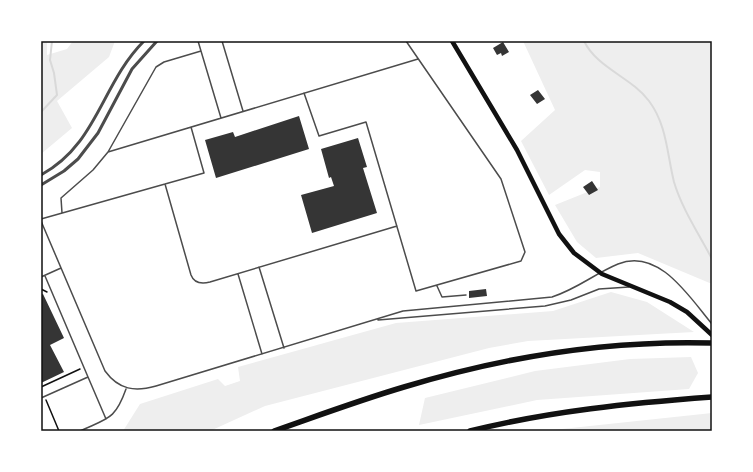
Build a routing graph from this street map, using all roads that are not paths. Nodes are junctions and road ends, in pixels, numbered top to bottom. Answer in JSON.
{"nodes":[{"id":1,"x":144,"y":41,"type":"edge"},
{"id":2,"x":157,"y":41,"type":"edge"},
{"id":3,"x":198,"y":41,"type":"edge"},
{"id":4,"x":222,"y":41,"type":"edge"},
{"id":5,"x":406,"y":41,"type":"edge"},
{"id":6,"x":452,"y":41,"type":"edge"},
{"id":7,"x":201,"y":51,"type":"junction"},
{"id":8,"x":418,"y":59,"type":"junction"},
{"id":9,"x":304,"y":93,"type":"junction"},
{"id":10,"x":243,"y":111,"type":"junction"},
{"id":11,"x":221,"y":118,"type":"junction"},
{"id":12,"x":191,"y":127,"type":"junction"},
{"id":13,"x":108,"y":152,"type":"junction"},
{"id":14,"x":41,"y":175,"type":"edge"},
{"id":15,"x":165,"y":184,"type":"junction"},
{"id":16,"x":41,"y":185,"type":"edge"},
{"id":17,"x":62,"y":213,"type":"junction"},
{"id":18,"x":41,"y":220,"type":"edge"},
{"id":19,"x":397,"y":226,"type":"junction"},
{"id":20,"x":259,"y":267,"type":"junction"},
{"id":21,"x":61,"y":268,"type":"junction"},
{"id":22,"x":238,"y":274,"type":"junction"},
{"id":23,"x":45,"y":276,"type":"junction"},
{"id":24,"x":41,"y":277,"type":"edge"},
{"id":25,"x":437,"y":286,"type":"junction"},
{"id":26,"x":633,"y":287,"type":"junction"},
{"id":27,"x":466,"y":295,"type":"dead end"},
{"id":28,"x":376,"y":320,"type":"junction"},
{"id":29,"x":712,"y":324,"type":"edge"},
{"id":30,"x":712,"y":335,"type":"edge"},
{"id":31,"x":712,"y":343,"type":"edge"},
{"id":32,"x":284,"y":348,"type":"junction"},
{"id":33,"x":262,"y":355,"type":"junction"},
{"id":34,"x":88,"y":377,"type":"junction"},
{"id":35,"x":126,"y":388,"type":"junction"},
{"id":36,"x":712,"y":397,"type":"edge"},
{"id":37,"x":41,"y":398,"type":"edge"},
{"id":38,"x":106,"y":420,"type":"junction"},
{"id":39,"x":80,"y":431,"type":"edge"},
{"id":40,"x":274,"y":431,"type":"edge"},
{"id":41,"x":470,"y":431,"type":"edge"}],
"edges":[{"from":1,"to":14,"type":"street"},
{"from":2,"to":16,"type":"street"},
{"from":3,"to":7,"type":"lane"},
{"from":4,"to":10,"type":"lane"},
{"from":5,"to":8,"type":"lane"},
{"from":6,"to":26,"type":"main road"},
{"from":7,"to":11,"type":"lane"},
{"from":7,"to":13,"type":"lane"},
{"from":8,"to":9,"type":"lane"},
{"from":8,"to":25,"type":"lane"},
{"from":9,"to":10,"type":"lane"},
{"from":9,"to":19,"type":"lane"},
{"from":10,"to":11,"type":"lane"},
{"from":11,"to":12,"type":"lane"},
{"from":12,"to":13,"type":"lane"},
{"from":12,"to":15,"type":"lane"},
{"from":13,"to":17,"type":"lane"},
{"from":15,"to":17,"type":"lane"},
{"from":15,"to":22,"type":"lane"},
{"from":17,"to":18,"type":"lane"},
{"from":18,"to":21,"type":"lane"},
{"from":19,"to":20,"type":"lane"},
{"from":19,"to":25,"type":"lane"},
{"from":20,"to":22,"type":"lane"},
{"from":20,"to":32,"type":"lane"},
{"from":21,"to":23,"type":"lane"},
{"from":21,"to":35,"type":"lane"},
{"from":22,"to":33,"type":"lane"},
{"from":23,"to":24,"type":"lane"},
{"from":23,"to":34,"type":"lane"},
{"from":25,"to":27,"type":"lane"},
{"from":26,"to":28,"type":"lane"},
{"from":26,"to":30,"type":"main road"},
{"from":28,"to":29,"type":"lane"},
{"from":28,"to":32,"type":"lane"},
{"from":31,"to":40,"type":"highway"},
{"from":32,"to":33,"type":"lane"},
{"from":33,"to":35,"type":"lane"},
{"from":34,"to":37,"type":"lane"},
{"from":34,"to":38,"type":"lane"},
{"from":35,"to":38,"type":"lane"},
{"from":36,"to":41,"type":"highway"},
{"from":38,"to":39,"type":"lane"}]}
